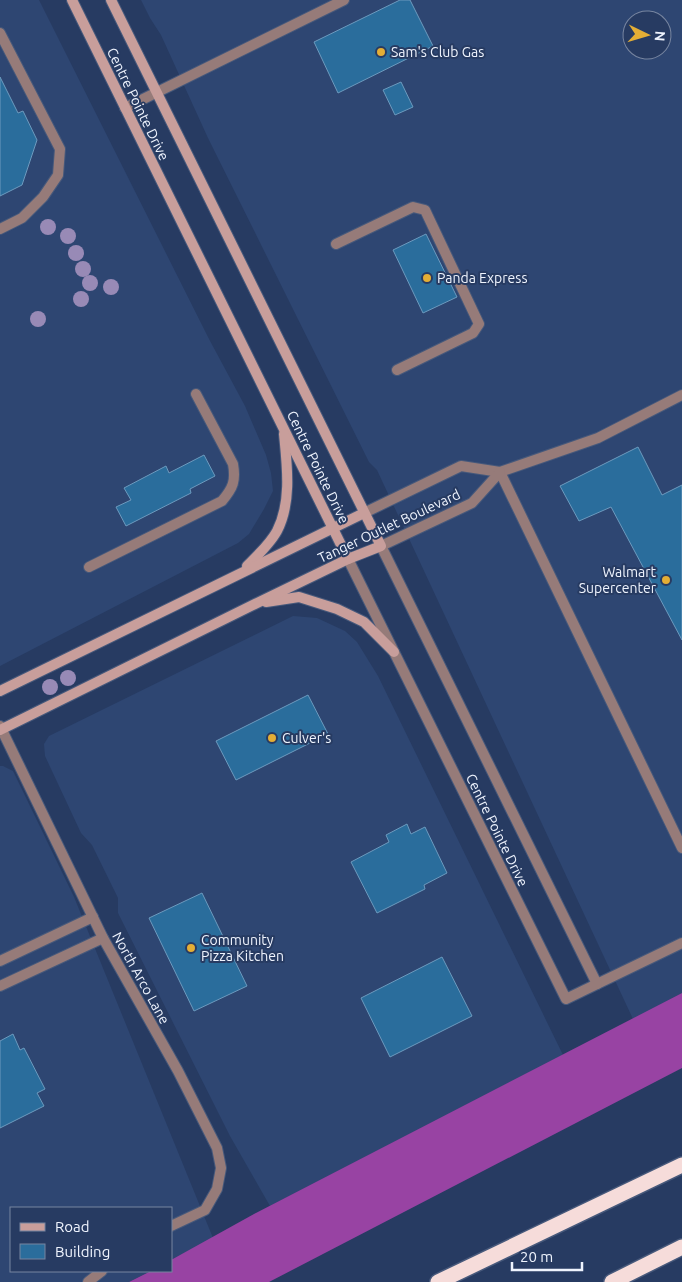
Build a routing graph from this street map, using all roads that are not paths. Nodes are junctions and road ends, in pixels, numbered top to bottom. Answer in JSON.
{"nodes":[{"id":1,"x":72,"y":0,"type":"edge"},
{"id":2,"x":111,"y":0,"type":"edge"},
{"id":3,"x":344,"y":0,"type":"edge"},
{"id":4,"x":0,"y":33,"type":"edge"},
{"id":5,"x":157,"y":93,"type":"junction"},
{"id":6,"x":125,"y":108,"type":"junction"},
{"id":7,"x":0,"y":229,"type":"edge"},
{"id":8,"x":336,"y":244,"type":"dead end"},
{"id":9,"x":397,"y":370,"type":"dead end"},
{"id":10,"x":196,"y":394,"type":"dead end"},
{"id":11,"x":682,"y":395,"type":"edge"},
{"id":12,"x":282,"y":426,"type":"junction"},
{"id":13,"x":500,"y":472,"type":"junction"},
{"id":14,"x":364,"y":513,"type":"junction"},
{"id":15,"x":333,"y":528,"type":"junction"},
{"id":16,"x":381,"y":546,"type":"junction"},
{"id":17,"x":348,"y":559,"type":"junction"},
{"id":18,"x":89,"y":567,"type":"dead end"},
{"id":19,"x":240,"y":572,"type":"junction"},
{"id":20,"x":255,"y":604,"type":"junction"},
{"id":21,"x":394,"y":652,"type":"junction"},
{"id":22,"x":0,"y":691,"type":"edge"},
{"id":23,"x":1,"y":729,"type":"edge"},
{"id":24,"x":682,"y":848,"type":"edge"},
{"id":25,"x":93,"y":917,"type":"junction"},
{"id":26,"x":102,"y":938,"type":"junction"},
{"id":27,"x":682,"y":943,"type":"edge"},
{"id":28,"x":0,"y":962,"type":"edge"},
{"id":29,"x":597,"y":984,"type":"junction"},
{"id":30,"x":0,"y":986,"type":"edge"},
{"id":31,"x":682,"y":1165,"type":"edge"},
{"id":32,"x":172,"y":1226,"type":"edge"},
{"id":33,"x":682,"y":1247,"type":"edge"},
{"id":34,"x":101,"y":1272,"type":"edge"},
{"id":35,"x":88,"y":1282,"type":"edge"},
{"id":36,"x":438,"y":1282,"type":"edge"},
{"id":37,"x":612,"y":1282,"type":"edge"}],
"edges":[{"from":1,"to":6,"type":"street","name":"Centre Pointe Drive"},
{"from":2,"to":5,"type":"street","name":"Centre Pointe Drive"},
{"from":3,"to":5,"type":"street"},
{"from":4,"to":7,"type":"street"},
{"from":5,"to":6,"type":"street"},
{"from":5,"to":14,"type":"street","name":"Centre Pointe Drive"},
{"from":6,"to":12,"type":"street","name":"Centre Pointe Drive"},
{"from":8,"to":9,"type":"street"},
{"from":10,"to":18,"type":"street"},
{"from":11,"to":13,"type":"street"},
{"from":12,"to":15,"type":"street","name":"Centre Pointe Drive"},
{"from":12,"to":19,"type":"street"},
{"from":13,"to":14,"type":"street","name":"Tanger Outlet Boulevard"},
{"from":13,"to":16,"type":"street","name":"Tanger Outlet Boulevard"},
{"from":13,"to":24,"type":"street"},
{"from":14,"to":15,"type":"street","name":"Tanger Outlet Boulevard"},
{"from":14,"to":16,"type":"street","name":"Centre Pointe Drive"},
{"from":15,"to":17,"type":"street","name":"Centre Pointe Drive"},
{"from":15,"to":19,"type":"street","name":"Tanger Outlet Boulevard"},
{"from":16,"to":17,"type":"street","name":"Tanger Outlet Boulevard"},
{"from":16,"to":29,"type":"street","name":"Centre Pointe Drive"},
{"from":17,"to":20,"type":"street","name":"Tanger Outlet Boulevard"},
{"from":17,"to":21,"type":"street","name":"Centre Pointe Drive"},
{"from":19,"to":22,"type":"street","name":"Tanger Outlet Boulevard"},
{"from":20,"to":21,"type":"street"},
{"from":20,"to":23,"type":"street","name":"Tanger Outlet Boulevard"},
{"from":21,"to":29,"type":"street","name":"Centre Pointe Drive"},
{"from":23,"to":25,"type":"street","name":"North Arco Lane"},
{"from":25,"to":26,"type":"street","name":"North Arco Lane"},
{"from":25,"to":28,"type":"street"},
{"from":26,"to":30,"type":"street"},
{"from":26,"to":32,"type":"street","name":"North Arco Lane"},
{"from":27,"to":29,"type":"street"},
{"from":31,"to":36,"type":"highway"},
{"from":33,"to":37,"type":"highway"},
{"from":34,"to":35,"type":"street"}]}
